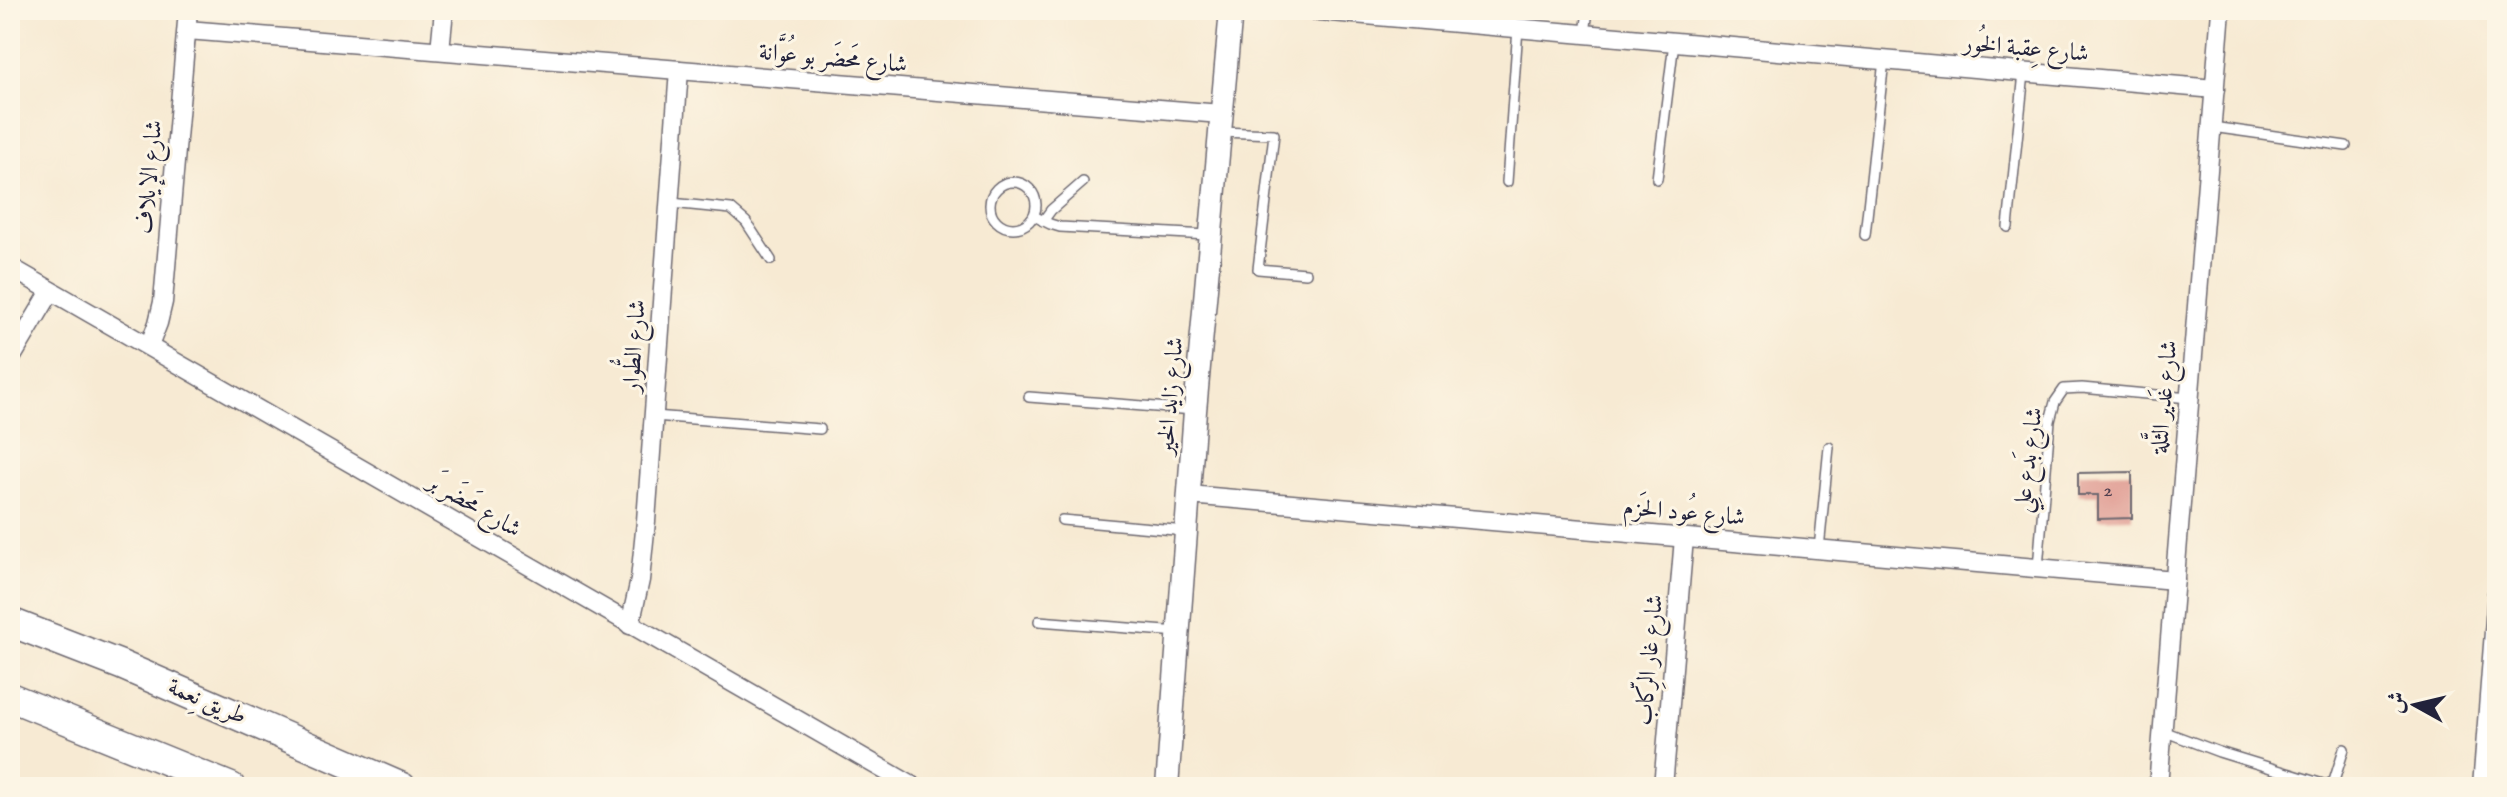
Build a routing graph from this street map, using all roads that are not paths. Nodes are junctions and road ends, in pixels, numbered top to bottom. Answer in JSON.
{"nodes":[{"id":1,"x":188,"y":10,"type":"edge"},
{"id":2,"x":444,"y":10,"type":"edge"},
{"id":3,"x":1231,"y":10,"type":"edge"},
{"id":4,"x":1308,"y":10,"type":"edge"},
{"id":5,"x":1588,"y":10,"type":"edge"},
{"id":6,"x":2221,"y":10,"type":"edge"},
{"id":7,"x":1396,"y":14,"type":"edge"},
{"id":8,"x":1518,"y":28,"type":"junction"},
{"id":9,"x":187,"y":30,"type":"junction"},
{"id":10,"x":1585,"y":34,"type":"junction"},
{"id":11,"x":1674,"y":42,"type":"junction"},
{"id":12,"x":440,"y":50,"type":"junction"},
{"id":13,"x":1884,"y":60,"type":"junction"},
{"id":14,"x":679,"y":70,"type":"junction"},
{"id":15,"x":2024,"y":73,"type":"junction"},
{"id":16,"x":2215,"y":89,"type":"junction"},
{"id":17,"x":1221,"y":123,"type":"junction"},
{"id":18,"x":2212,"y":127,"type":"junction"},
{"id":19,"x":2346,"y":146,"type":"dead end"},
{"id":20,"x":1657,"y":179,"type":"dead end"},
{"id":21,"x":1083,"y":182,"type":"dead end"},
{"id":22,"x":1507,"y":182,"type":"dead end"},
{"id":23,"x":671,"y":203,"type":"junction"},
{"id":24,"x":1038,"y":219,"type":"junction"},
{"id":25,"x":2008,"y":227,"type":"dead end"},
{"id":26,"x":1210,"y":235,"type":"junction"},
{"id":27,"x":1865,"y":235,"type":"dead end"},
{"id":28,"x":771,"y":260,"type":"dead end"},
{"id":29,"x":10,"y":267,"type":"edge"},
{"id":30,"x":1306,"y":273,"type":"dead end"},
{"id":31,"x":51,"y":291,"type":"junction"},
{"id":32,"x":149,"y":346,"type":"junction"},
{"id":33,"x":10,"y":360,"type":"edge"},
{"id":34,"x":1029,"y":397,"type":"dead end"},
{"id":35,"x":2189,"y":398,"type":"junction"},
{"id":36,"x":1195,"y":411,"type":"junction"},
{"id":37,"x":654,"y":416,"type":"junction"},
{"id":38,"x":820,"y":429,"type":"dead end"},
{"id":39,"x":1829,"y":447,"type":"dead end"},
{"id":40,"x":1189,"y":495,"type":"junction"},
{"id":41,"x":1062,"y":520,"type":"dead end"},
{"id":42,"x":1186,"y":531,"type":"junction"},
{"id":43,"x":1684,"y":538,"type":"junction"},
{"id":44,"x":1819,"y":549,"type":"junction"},
{"id":45,"x":2038,"y":568,"type":"junction"},
{"id":46,"x":2175,"y":580,"type":"junction"},
{"id":47,"x":2497,"y":593,"type":"edge"},
{"id":48,"x":1039,"y":621,"type":"dead end"},
{"id":49,"x":10,"y":622,"type":"edge"},
{"id":50,"x":630,"y":625,"type":"junction"},
{"id":51,"x":1179,"y":632,"type":"junction"},
{"id":52,"x":10,"y":697,"type":"edge"},
{"id":53,"x":2163,"y":731,"type":"junction"},
{"id":54,"x":2344,"y":749,"type":"dead end"},
{"id":55,"x":231,"y":787,"type":"edge"},
{"id":56,"x":402,"y":787,"type":"edge"},
{"id":57,"x":914,"y":787,"type":"edge"},
{"id":58,"x":1167,"y":787,"type":"edge"},
{"id":59,"x":1663,"y":787,"type":"edge"},
{"id":60,"x":2158,"y":787,"type":"edge"},
{"id":61,"x":2482,"y":787,"type":"edge"}],
"edges":[{"from":1,"to":9,"type":"street","name":"شارع الإيلاف"},
{"from":2,"to":12,"type":"street"},
{"from":3,"to":17,"type":"street","name":"شارع زايد الخير"},
{"from":4,"to":7,"type":"street","name":"شارع عِقبة الخُور"},
{"from":5,"to":10,"type":"lane"},
{"from":6,"to":16,"type":"street","name":"شارع غَدير الثَّلة"},
{"from":7,"to":8,"type":"street","name":"شارع عِقبة الخُور"},
{"from":8,"to":10,"type":"street","name":"شارع عِقبة الخُور"},
{"from":8,"to":22,"type":"lane"},
{"from":9,"to":12,"type":"street","name":"شارع مَحضَر بو عُوَّانة"},
{"from":9,"to":32,"type":"street","name":"شارع الإيلاف"},
{"from":10,"to":11,"type":"street","name":"شارع عِقبة الخُور"},
{"from":11,"to":13,"type":"street","name":"شارع عِقبة الخُور"},
{"from":11,"to":20,"type":"lane"},
{"from":12,"to":14,"type":"street","name":"شارع مَحضَر بو عُوَّانة"},
{"from":13,"to":15,"type":"street","name":"شارع عِقبة الخُور"},
{"from":13,"to":27,"type":"lane"},
{"from":14,"to":17,"type":"street","name":"شارع مَحضَر بو عُوَّانة"},
{"from":14,"to":23,"type":"street","name":"شارع الطُّوار"},
{"from":15,"to":16,"type":"street","name":"شارع عِقبة الخُور"},
{"from":15,"to":25,"type":"lane"},
{"from":16,"to":18,"type":"street","name":"شارع غَدير الثَّلة"},
{"from":17,"to":26,"type":"street","name":"شارع زايد الخير"},
{"from":17,"to":30,"type":"lane"},
{"from":18,"to":19,"type":"lane"},
{"from":18,"to":35,"type":"street","name":"شارع غَدير الثَّلة"},
{"from":21,"to":24,"type":"lane"},
{"from":23,"to":28,"type":"lane"},
{"from":23,"to":37,"type":"street","name":"شارع الطُّوار"},
{"from":24,"to":24,"type":"lane"},
{"from":24,"to":26,"type":"lane"},
{"from":26,"to":36,"type":"street","name":"شارع زايد الخير"},
{"from":29,"to":31,"type":"street","name":"شارع مَحضَر بَر"},
{"from":31,"to":32,"type":"street","name":"شارع مَحضَر بَر"},
{"from":31,"to":33,"type":"street"},
{"from":32,"to":50,"type":"street","name":"شارع مَحضَر بَر"},
{"from":34,"to":36,"type":"lane"},
{"from":35,"to":45,"type":"lane","name":"شارع بَدع علِي"},
{"from":35,"to":46,"type":"street","name":"شارع غَدير الثَّلة"},
{"from":36,"to":40,"type":"street","name":"شارع زايد الخير"},
{"from":37,"to":38,"type":"lane"},
{"from":37,"to":50,"type":"street","name":"شارع الطُّوار"},
{"from":39,"to":44,"type":"lane"},
{"from":40,"to":42,"type":"street","name":"شارع زايد الخير"},
{"from":40,"to":43,"type":"street","name":"شارع عُود الحَزم"},
{"from":41,"to":42,"type":"lane"},
{"from":42,"to":51,"type":"street","name":"شارع زايد الخير"},
{"from":43,"to":44,"type":"street","name":"شارع عُود الحَزم"},
{"from":43,"to":59,"type":"street","name":"شارع غار الرِّكاب"},
{"from":44,"to":45,"type":"street","name":"شارع عُود الحَزم"},
{"from":45,"to":46,"type":"street","name":"شارع عُود الحَزم"},
{"from":46,"to":53,"type":"street","name":"شارع غَدير الثَّلة"},
{"from":47,"to":61,"type":"street"},
{"from":48,"to":51,"type":"lane"},
{"from":49,"to":56,"type":"main road","name":"طريق نِعمة"},
{"from":50,"to":57,"type":"street","name":"شارع مَحضَر بَر"},
{"from":51,"to":58,"type":"street","name":"شارع زايد الخير"},
{"from":52,"to":55,"type":"main road"},
{"from":53,"to":54,"type":"lane"},
{"from":53,"to":60,"type":"street","name":"شارع غَدير الثَّلة"}]}
